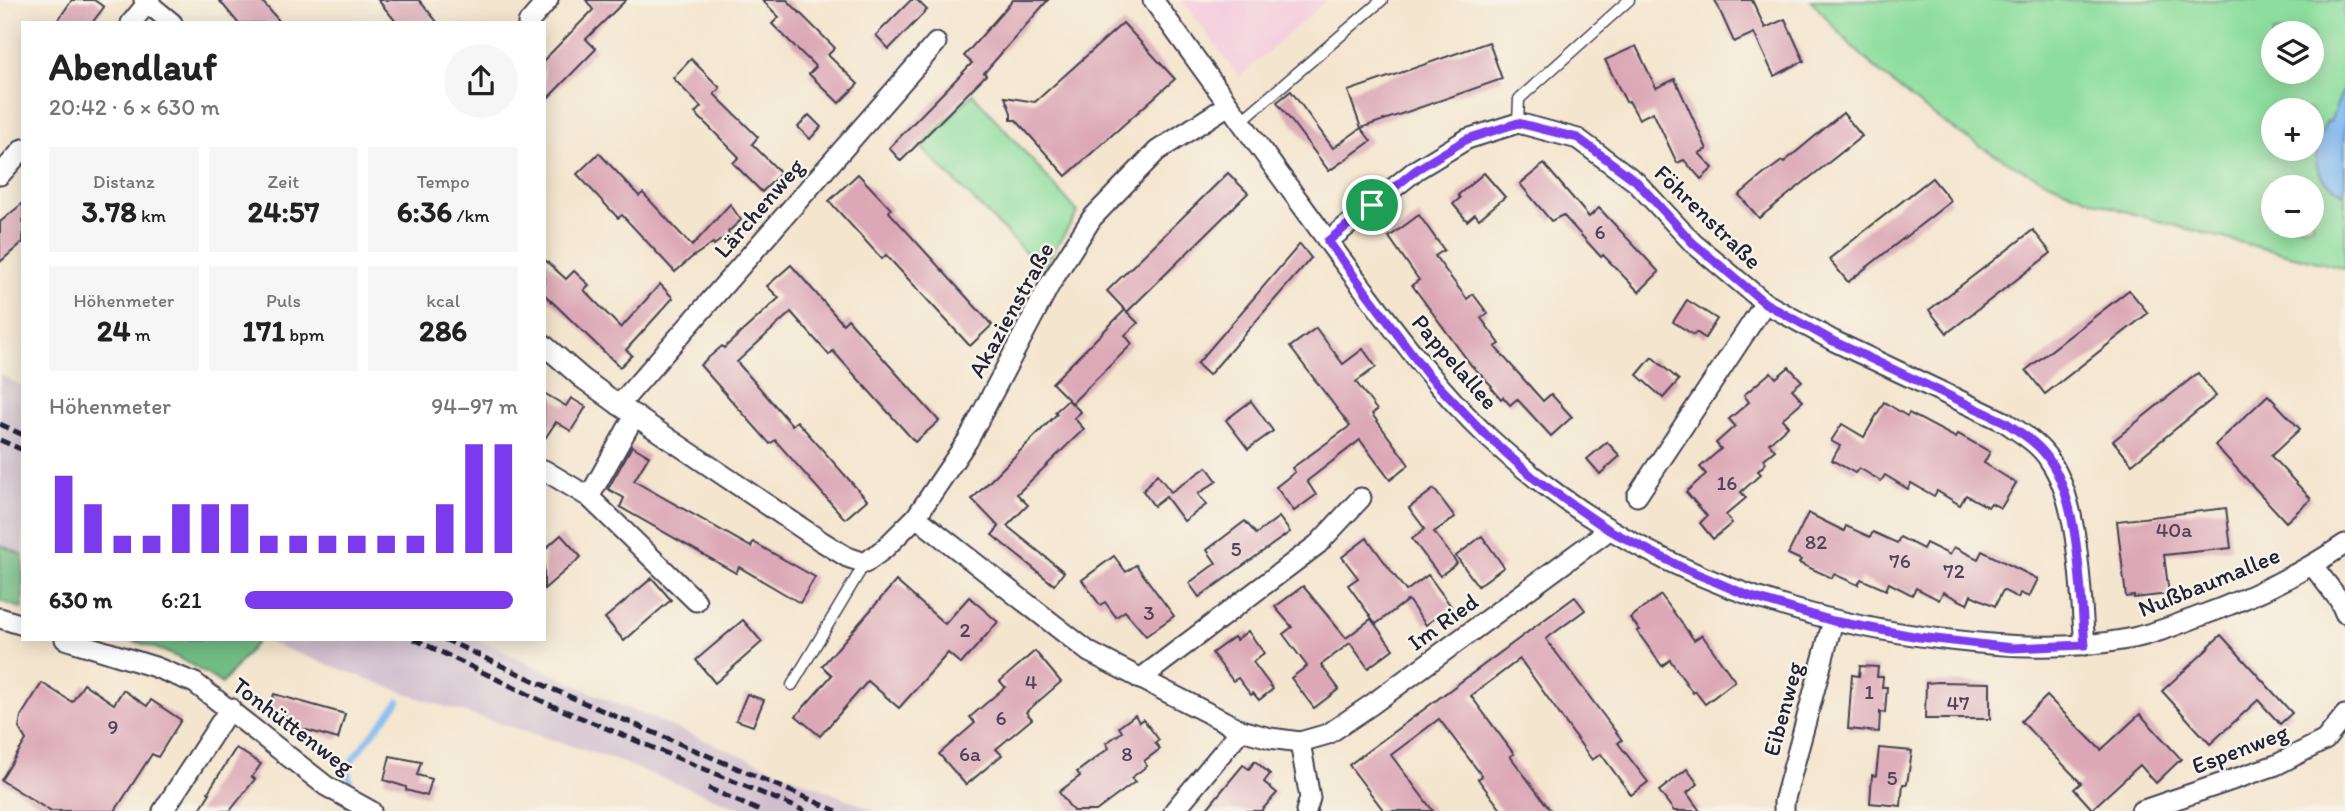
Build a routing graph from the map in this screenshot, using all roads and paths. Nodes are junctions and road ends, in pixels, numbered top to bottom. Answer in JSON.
{"nodes":[{"id":1,"x":548,"y":0,"type":"edge"},
{"id":2,"x":1153,"y":0,"type":"edge"},
{"id":3,"x":1382,"y":0,"type":"edge"},
{"id":4,"x":1629,"y":0,"type":"edge"},
{"id":5,"x":147,"y":1,"type":"edge"},
{"id":6,"x":132,"y":21,"type":"edge"},
{"id":7,"x":170,"y":21,"type":"edge"},
{"id":8,"x":530,"y":21,"type":"edge"},
{"id":9,"x":936,"y":43,"type":"dead end"},
{"id":10,"x":1227,"y":106,"type":"junction"},
{"id":11,"x":1240,"y":122,"type":"junction"},
{"id":12,"x":1518,"y":123,"type":"junction"},
{"id":13,"x":21,"y":151,"type":"edge"},
{"id":14,"x":0,"y":175,"type":"edge"},
{"id":15,"x":1328,"y":241,"type":"junction"},
{"id":16,"x":1765,"y":303,"type":"junction"},
{"id":17,"x":546,"y":347,"type":"edge"},
{"id":18,"x":627,"y":410,"type":"junction"},
{"id":19,"x":546,"y":471,"type":"edge"},
{"id":20,"x":1637,"y":496,"type":"dead end"},
{"id":21,"x":589,"y":497,"type":"junction"},
{"id":22,"x":1361,"y":498,"type":"dead end"},
{"id":23,"x":916,"y":517,"type":"junction"},
{"id":24,"x":1609,"y":530,"type":"junction"},
{"id":25,"x":2345,"y":544,"type":"edge"},
{"id":26,"x":865,"y":562,"type":"junction"},
{"id":27,"x":2313,"y":566,"type":"junction"},
{"id":28,"x":696,"y":601,"type":"dead end"},
{"id":29,"x":2345,"y":613,"type":"edge"},
{"id":30,"x":0,"y":618,"type":"edge"},
{"id":31,"x":1833,"y":621,"type":"junction"},
{"id":32,"x":21,"y":624,"type":"edge"},
{"id":33,"x":71,"y":641,"type":"edge"},
{"id":34,"x":2085,"y":645,"type":"junction"},
{"id":35,"x":1140,"y":680,"type":"junction"},
{"id":36,"x":792,"y":685,"type":"dead end"},
{"id":37,"x":230,"y":708,"type":"junction"},
{"id":38,"x":2345,"y":715,"type":"edge"},
{"id":39,"x":1241,"y":730,"type":"junction"},
{"id":40,"x":1300,"y":742,"type":"junction"},
{"id":41,"x":163,"y":811,"type":"edge"},
{"id":42,"x":372,"y":811,"type":"edge"},
{"id":43,"x":1174,"y":811,"type":"edge"},
{"id":44,"x":1306,"y":811,"type":"edge"},
{"id":45,"x":1784,"y":811,"type":"edge"},
{"id":46,"x":2141,"y":811,"type":"edge"}],
"edges":[{"from":1,"to":8,"type":"street"},
{"from":2,"to":10,"type":"street","name":"Pappelallee"},
{"from":3,"to":11,"type":"lane"},
{"from":4,"to":12,"type":"lane"},
{"from":5,"to":6,"type":"street"},
{"from":5,"to":7,"type":"street"},
{"from":9,"to":18,"type":"street","name":"Lärchenweg"},
{"from":10,"to":11,"type":"street","name":"Pappelallee"},
{"from":10,"to":23,"type":"street","name":"Akazienstraße"},
{"from":11,"to":15,"type":"street","name":"Pappelallee"},
{"from":12,"to":15,"type":"street"},
{"from":12,"to":16,"type":"street","name":"Föhrenstraße"},
{"from":13,"to":14,"type":"street"},
{"from":15,"to":24,"type":"street","name":"Pappelallee"},
{"from":16,"to":20,"type":"street","name":"Föhrenstraße"},
{"from":16,"to":34,"type":"street","name":"Föhrenstraße"},
{"from":17,"to":18,"type":"street"},
{"from":18,"to":21,"type":"street"},
{"from":18,"to":26,"type":"street"},
{"from":19,"to":21,"type":"street"},
{"from":21,"to":28,"type":"street"},
{"from":22,"to":35,"type":"street"},
{"from":23,"to":26,"type":"street","name":"Akazienstraße"},
{"from":23,"to":35,"type":"street","name":"Im Ried"},
{"from":24,"to":31,"type":"street","name":"Pappelallee"},
{"from":24,"to":40,"type":"street","name":"Im Ried"},
{"from":25,"to":27,"type":"street","name":"Nußbaumallee"},
{"from":26,"to":36,"type":"lane","name":"Akazienstraße"},
{"from":27,"to":29,"type":"street"},
{"from":27,"to":34,"type":"street","name":"Nußbaumallee"},
{"from":30,"to":32,"type":"street"},
{"from":31,"to":34,"type":"street","name":"Nußbaumallee"},
{"from":31,"to":45,"type":"street","name":"Eibenweg"},
{"from":33,"to":37,"type":"street","name":"Tonhüttenweg"},
{"from":35,"to":39,"type":"street","name":"Im Ried"},
{"from":37,"to":41,"type":"street"},
{"from":37,"to":42,"type":"street","name":"Tonhüttenweg"},
{"from":38,"to":46,"type":"street","name":"Espenweg"},
{"from":39,"to":40,"type":"street","name":"Im Ried"},
{"from":39,"to":43,"type":"street"},
{"from":40,"to":44,"type":"street"}]}
